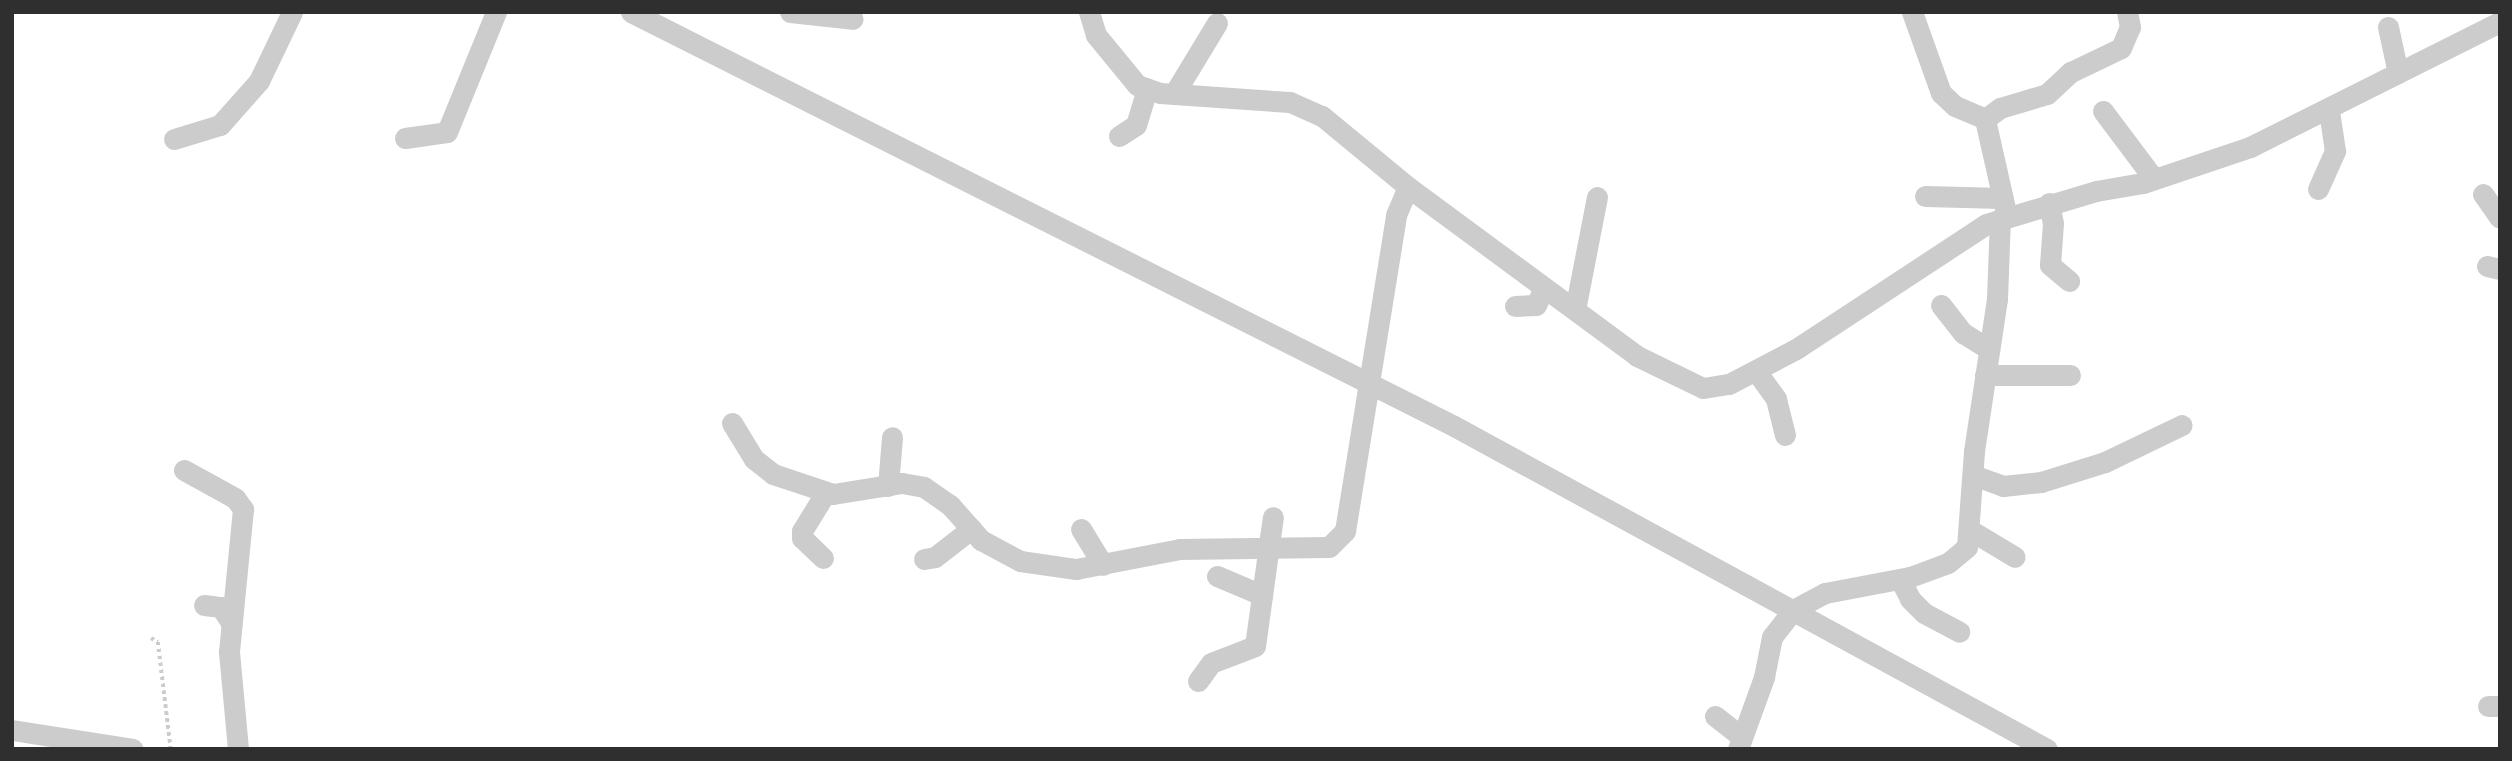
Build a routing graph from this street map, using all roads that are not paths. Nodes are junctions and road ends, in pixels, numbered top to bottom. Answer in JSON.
{"nodes":[{"id":1,"x":292,"y":12,"type":"edge"},
{"id":2,"x":496,"y":12,"type":"edge"},
{"id":3,"x":631,"y":12,"type":"edge"},
{"id":4,"x":790,"y":12,"type":"edge"},
{"id":5,"x":1089,"y":12,"type":"edge"},
{"id":6,"x":1912,"y":12,"type":"edge"},
{"id":7,"x":2127,"y":12,"type":"edge"},
{"id":8,"x":853,"y":19,"type":"dead end"},
{"id":9,"x":2500,"y":22,"type":"edge"},
{"id":10,"x":1217,"y":23,"type":"dead end"},
{"id":11,"x":2388,"y":27,"type":"dead end"},
{"id":12,"x":2398,"y":74,"type":"junction"},
{"id":13,"x":1147,"y":89,"type":"junction"},
{"id":14,"x":1174,"y":94,"type":"junction"},
{"id":15,"x":2103,"y":111,"type":"dead end"},
{"id":16,"x":2329,"y":111,"type":"junction"},
{"id":17,"x":1985,"y":118,"type":"junction"},
{"id":18,"x":1119,"y":136,"type":"dead end"},
{"id":19,"x":405,"y":138,"type":"dead end"},
{"id":20,"x":174,"y":139,"type":"dead end"},
{"id":21,"x":2154,"y":179,"type":"junction"},
{"id":22,"x":1408,"y":187,"type":"junction"},
{"id":23,"x":2318,"y":189,"type":"dead end"},
{"id":24,"x":2483,"y":194,"type":"dead end"},
{"id":25,"x":1925,"y":196,"type":"dead end"},
{"id":26,"x":1597,"y":197,"type":"dead end"},
{"id":27,"x":2049,"y":203,"type":"junction"},
{"id":28,"x":2003,"y":211,"type":"junction"},
{"id":29,"x":2500,"y":218,"type":"edge"},
{"id":30,"x":2069,"y":281,"type":"dead end"},
{"id":31,"x":1544,"y":288,"type":"junction"},
{"id":32,"x":1941,"y":305,"type":"dead end"},
{"id":33,"x":1515,"y":306,"type":"dead end"},
{"id":34,"x":1575,"y":310,"type":"junction"},
{"id":35,"x":1989,"y":349,"type":"junction"},
{"id":36,"x":1756,"y":371,"type":"junction"},
{"id":37,"x":2070,"y":375,"type":"dead end"},
{"id":38,"x":1985,"y":376,"type":"junction"},
{"id":39,"x":1370,"y":384,"type":"junction"},
{"id":40,"x":732,"y":423,"type":"dead end"},
{"id":41,"x":2182,"y":425,"type":"dead end"},
{"id":42,"x":1785,"y":435,"type":"dead end"},
{"id":43,"x":891,"y":437,"type":"dead end"},
{"id":44,"x":184,"y":470,"type":"dead end"},
{"id":45,"x":1973,"y":475,"type":"junction"},
{"id":46,"x":888,"y":486,"type":"junction"},
{"id":47,"x":826,"y":492,"type":"junction"},
{"id":48,"x":1273,"y":517,"type":"dead end"},
{"id":49,"x":971,"y":529,"type":"junction"},
{"id":50,"x":1081,"y":529,"type":"dead end"},
{"id":51,"x":1970,"y":530,"type":"junction"},
{"id":52,"x":1267,"y":550,"type":"junction"},
{"id":53,"x":2015,"y":556,"type":"dead end"},
{"id":54,"x":823,"y":558,"type":"dead end"},
{"id":55,"x":924,"y":559,"type":"dead end"},
{"id":56,"x":1103,"y":565,"type":"junction"},
{"id":57,"x":1217,"y":576,"type":"dead end"},
{"id":58,"x":1900,"y":579,"type":"junction"},
{"id":59,"x":1262,"y":595,"type":"junction"},
{"id":60,"x":204,"y":605,"type":"dead end"},
{"id":61,"x":1793,"y":610,"type":"junction"},
{"id":62,"x":230,"y":621,"type":"junction"},
{"id":63,"x":1959,"y":632,"type":"dead end"},
{"id":64,"x":1198,"y":681,"type":"dead end"},
{"id":65,"x":1716,"y":716,"type":"dead end"},
{"id":66,"x":12,"y":730,"type":"edge"},
{"id":67,"x":1740,"y":743,"type":"edge"},
{"id":68,"x":76,"y":745,"type":"edge"},
{"id":69,"x":134,"y":749,"type":"edge"},
{"id":70,"x":238,"y":749,"type":"edge"},
{"id":71,"x":2047,"y":749,"type":"edge"}],
"edges":[{"from":1,"to":20,"type":"street"},
{"from":2,"to":19,"type":"street"},
{"from":3,"to":39,"type":"street"},
{"from":4,"to":8,"type":"street"},
{"from":5,"to":13,"type":"street"},
{"from":6,"to":17,"type":"street"},
{"from":7,"to":17,"type":"street"},
{"from":9,"to":12,"type":"street"},
{"from":10,"to":14,"type":"street"},
{"from":11,"to":12,"type":"street"},
{"from":12,"to":16,"type":"street"},
{"from":13,"to":14,"type":"street"},
{"from":13,"to":18,"type":"street"},
{"from":14,"to":22,"type":"street"},
{"from":15,"to":21,"type":"street"},
{"from":16,"to":21,"type":"street"},
{"from":16,"to":23,"type":"street"},
{"from":17,"to":28,"type":"street"},
{"from":21,"to":27,"type":"street"},
{"from":22,"to":31,"type":"street"},
{"from":22,"to":39,"type":"street"},
{"from":24,"to":29,"type":"street"},
{"from":25,"to":28,"type":"street"},
{"from":26,"to":34,"type":"street"},
{"from":27,"to":28,"type":"street"},
{"from":27,"to":30,"type":"street"},
{"from":28,"to":35,"type":"street"},
{"from":28,"to":36,"type":"street"},
{"from":31,"to":33,"type":"street"},
{"from":31,"to":34,"type":"street"},
{"from":32,"to":35,"type":"street"},
{"from":34,"to":36,"type":"street"},
{"from":35,"to":38,"type":"street"},
{"from":36,"to":42,"type":"street"},
{"from":37,"to":38,"type":"street"},
{"from":38,"to":45,"type":"street"},
{"from":39,"to":52,"type":"street"},
{"from":39,"to":61,"type":"street"},
{"from":40,"to":47,"type":"street"},
{"from":41,"to":45,"type":"street"},
{"from":43,"to":46,"type":"street"},
{"from":44,"to":62,"type":"street"},
{"from":45,"to":51,"type":"street"},
{"from":46,"to":47,"type":"street"},
{"from":46,"to":49,"type":"street"},
{"from":47,"to":54,"type":"street"},
{"from":48,"to":52,"type":"street"},
{"from":49,"to":55,"type":"street"},
{"from":49,"to":56,"type":"street"},
{"from":50,"to":56,"type":"street"},
{"from":51,"to":53,"type":"street"},
{"from":51,"to":58,"type":"street"},
{"from":52,"to":56,"type":"street"},
{"from":52,"to":59,"type":"street"},
{"from":57,"to":59,"type":"street"},
{"from":58,"to":61,"type":"street"},
{"from":58,"to":63,"type":"street"},
{"from":59,"to":64,"type":"street"},
{"from":60,"to":62,"type":"street"},
{"from":61,"to":67,"type":"street"},
{"from":61,"to":71,"type":"street"},
{"from":62,"to":70,"type":"street"},
{"from":65,"to":67,"type":"street"},
{"from":66,"to":68,"type":"street"},
{"from":68,"to":69,"type":"street"}]}
